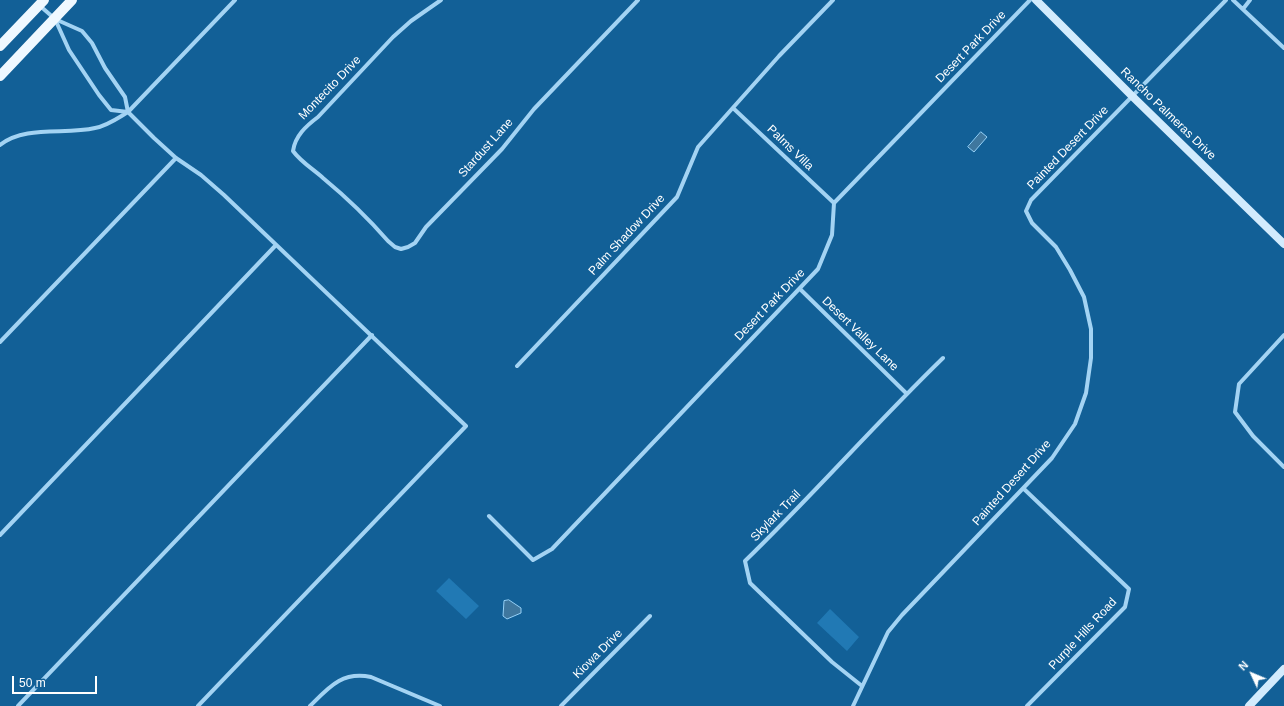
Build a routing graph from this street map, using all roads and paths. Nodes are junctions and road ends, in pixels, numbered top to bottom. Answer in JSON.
{"nodes":[{"id":1,"x":72,"y":0,"type":"edge"},
{"id":2,"x":235,"y":0,"type":"edge"},
{"id":3,"x":441,"y":0,"type":"edge"},
{"id":4,"x":638,"y":0,"type":"edge"},
{"id":5,"x":833,"y":0,"type":"edge"},
{"id":6,"x":1030,"y":0,"type":"edge"},
{"id":7,"x":1036,"y":0,"type":"edge"},
{"id":8,"x":1226,"y":0,"type":"edge"},
{"id":9,"x":1233,"y":0,"type":"edge"},
{"id":10,"x":1250,"y":0,"type":"edge"},
{"id":11,"x":42,"y":2,"type":"edge"},
{"id":12,"x":1243,"y":8,"type":"junction"},
{"id":13,"x":55,"y":19,"type":"junction"},
{"id":14,"x":0,"y":46,"type":"edge"},
{"id":15,"x":1284,"y":48,"type":"edge"},
{"id":16,"x":0,"y":76,"type":"edge"},
{"id":17,"x":1132,"y":96,"type":"junction"},
{"id":18,"x":733,"y":108,"type":"junction"},
{"id":19,"x":128,"y":112,"type":"junction"},
{"id":20,"x":0,"y":145,"type":"edge"},
{"id":21,"x":176,"y":158,"type":"junction"},
{"id":22,"x":344,"y":196,"type":"joint"},
{"id":23,"x":834,"y":203,"type":"junction"},
{"id":24,"x":1284,"y":244,"type":"edge"},
{"id":25,"x":276,"y":245,"type":"junction"},
{"id":26,"x":800,"y":289,"type":"junction"},
{"id":27,"x":372,"y":335,"type":"junction"},
{"id":28,"x":1284,"y":335,"type":"edge"},
{"id":29,"x":0,"y":342,"type":"edge"},
{"id":30,"x":943,"y":358,"type":"dead end"},
{"id":31,"x":517,"y":366,"type":"dead end"},
{"id":32,"x":906,"y":394,"type":"junction"},
{"id":33,"x":1284,"y":467,"type":"edge"},
{"id":34,"x":1024,"y":488,"type":"junction"},
{"id":35,"x":489,"y":516,"type":"dead end"},
{"id":36,"x":0,"y":535,"type":"edge"},
{"id":37,"x":650,"y":616,"type":"dead end"},
{"id":38,"x":1284,"y":669,"type":"edge"},
{"id":39,"x":862,"y":686,"type":"junction"},
{"id":40,"x":18,"y":706,"type":"edge"},
{"id":41,"x":198,"y":706,"type":"edge"},
{"id":42,"x":310,"y":706,"type":"edge"},
{"id":43,"x":440,"y":706,"type":"edge"},
{"id":44,"x":561,"y":706,"type":"edge"},
{"id":45,"x":853,"y":706,"type":"edge"},
{"id":46,"x":1027,"y":706,"type":"edge"},
{"id":47,"x":1249,"y":706,"type":"edge"}],
"edges":[{"from":1,"to":13,"type":"main road"},
{"from":2,"to":19,"type":"street"},
{"from":3,"to":22,"type":"street","name":"Montecito Drive"},
{"from":4,"to":22,"type":"street","name":"Stardust Lane"},
{"from":5,"to":18,"type":"street","name":"Palm Shadow Drive"},
{"from":6,"to":23,"type":"street","name":"Desert Park Drive"},
{"from":7,"to":17,"type":"street","name":"Rancho Palmeras Drive"},
{"from":8,"to":17,"type":"street","name":"Painted Desert Drive"},
{"from":9,"to":12,"type":"street"},
{"from":10,"to":12,"type":"street"},
{"from":11,"to":13,"type":"street"},
{"from":11,"to":14,"type":"main road"},
{"from":12,"to":15,"type":"street"},
{"from":13,"to":16,"type":"main road"},
{"from":13,"to":19,"type":"street"},
{"from":13,"to":19,"type":"street"},
{"from":17,"to":24,"type":"street","name":"Rancho Palmeras Drive"},
{"from":17,"to":34,"type":"street","name":"Painted Desert Drive"},
{"from":18,"to":23,"type":"street","name":"Palms Villa"},
{"from":18,"to":31,"type":"street","name":"Palm Shadow Drive"},
{"from":19,"to":20,"type":"street"},
{"from":19,"to":21,"type":"street"},
{"from":21,"to":25,"type":"street"},
{"from":21,"to":29,"type":"street"},
{"from":23,"to":26,"type":"street","name":"Desert Park Drive"},
{"from":25,"to":27,"type":"street"},
{"from":25,"to":36,"type":"street"},
{"from":26,"to":32,"type":"street","name":"Desert Valley Lane"},
{"from":26,"to":35,"type":"street","name":"Desert Park Drive"},
{"from":27,"to":40,"type":"street"},
{"from":27,"to":41,"type":"street"},
{"from":28,"to":33,"type":"street"},
{"from":30,"to":32,"type":"street","name":"Skylark Trail"},
{"from":32,"to":39,"type":"street","name":"Skylark Trail"},
{"from":34,"to":39,"type":"street","name":"Painted Desert Drive"},
{"from":34,"to":46,"type":"street","name":"Purple Hills Road"},
{"from":37,"to":44,"type":"street","name":"Kiowa Drive"},
{"from":38,"to":47,"type":"street"},
{"from":39,"to":45,"type":"street","name":"Painted Desert Drive"},
{"from":42,"to":43,"type":"street"}]}
